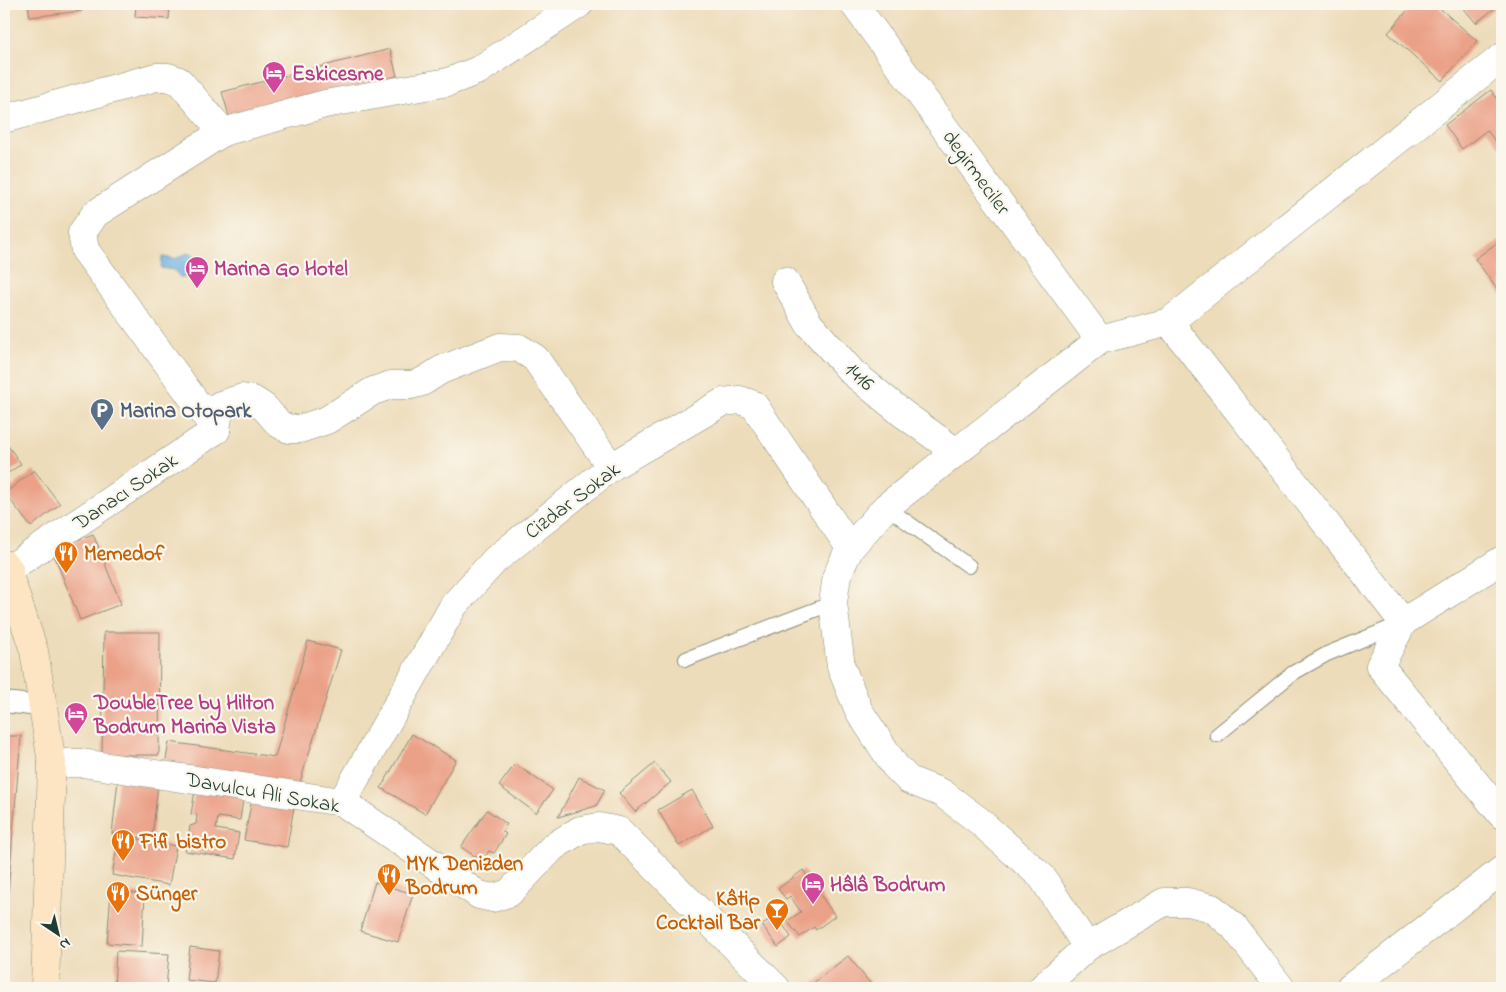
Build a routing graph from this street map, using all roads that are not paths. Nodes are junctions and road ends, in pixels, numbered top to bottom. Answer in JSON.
{"nodes":[{"id":1,"x":579,"y":4,"type":"edge"},
{"id":2,"x":854,"y":4,"type":"edge"},
{"id":3,"x":1502,"y":59,"type":"edge"},
{"id":4,"x":4,"y":119,"type":"edge"},
{"id":5,"x":223,"y":132,"type":"junction"},
{"id":6,"x":785,"y":280,"type":"dead end"},
{"id":7,"x":1168,"y":322,"type":"junction"},
{"id":8,"x":1100,"y":340,"type":"junction"},
{"id":9,"x":216,"y":430,"type":"junction"},
{"id":10,"x":956,"y":452,"type":"junction"},
{"id":11,"x":611,"y":468,"type":"junction"},
{"id":12,"x":886,"y":506,"type":"junction"},
{"id":13,"x":850,"y":548,"type":"junction"},
{"id":14,"x":1502,"y":560,"type":"edge"},
{"id":15,"x":969,"y":566,"type":"dead end"},
{"id":16,"x":6,"y":571,"type":"edge"},
{"id":17,"x":833,"y":603,"type":"junction"},
{"id":18,"x":1403,"y":622,"type":"junction"},
{"id":19,"x":686,"y":659,"type":"dead end"},
{"id":20,"x":4,"y":702,"type":"edge"},
{"id":21,"x":31,"y":705,"type":"dead end"},
{"id":22,"x":1217,"y":735,"type":"dead end"},
{"id":23,"x":52,"y":763,"type":"junction"},
{"id":24,"x":342,"y":802,"type":"junction"},
{"id":25,"x":1502,"y":815,"type":"edge"},
{"id":26,"x":1502,"y":870,"type":"edge"},
{"id":27,"x":1087,"y":947,"type":"junction"},
{"id":28,"x":45,"y":988,"type":"edge"},
{"id":29,"x":776,"y":988,"type":"edge"},
{"id":30,"x":1042,"y":988,"type":"edge"},
{"id":31,"x":1281,"y":988,"type":"edge"},
{"id":32,"x":1350,"y":988,"type":"edge"}],
"edges":[{"from":1,"to":5,"type":"street"},
{"from":2,"to":8,"type":"street","name":"degirmeciler"},
{"from":3,"to":7,"type":"street"},
{"from":4,"to":5,"type":"street"},
{"from":5,"to":9,"type":"street"},
{"from":6,"to":10,"type":"street","name":"1416"},
{"from":7,"to":8,"type":"street"},
{"from":7,"to":18,"type":"street"},
{"from":8,"to":10,"type":"street"},
{"from":9,"to":11,"type":"street"},
{"from":9,"to":16,"type":"street","name":"Danacı Sokak"},
{"from":10,"to":12,"type":"street"},
{"from":11,"to":13,"type":"street","name":"Cizdar Sokak"},
{"from":11,"to":24,"type":"street","name":"Cizdar Sokak"},
{"from":12,"to":13,"type":"street"},
{"from":12,"to":15,"type":"lane"},
{"from":13,"to":17,"type":"street"},
{"from":14,"to":18,"type":"street"},
{"from":16,"to":23,"type":"main road"},
{"from":17,"to":19,"type":"lane"},
{"from":17,"to":27,"type":"street"},
{"from":18,"to":22,"type":"lane"},
{"from":18,"to":25,"type":"street"},
{"from":20,"to":21,"type":"street"},
{"from":23,"to":24,"type":"street","name":"Davulcu Ali Sokak"},
{"from":23,"to":28,"type":"main road"},
{"from":24,"to":29,"type":"street","name":"Davulcu Ali Sokak"},
{"from":26,"to":32,"type":"street"},
{"from":27,"to":30,"type":"street"},
{"from":27,"to":31,"type":"street"}]}
